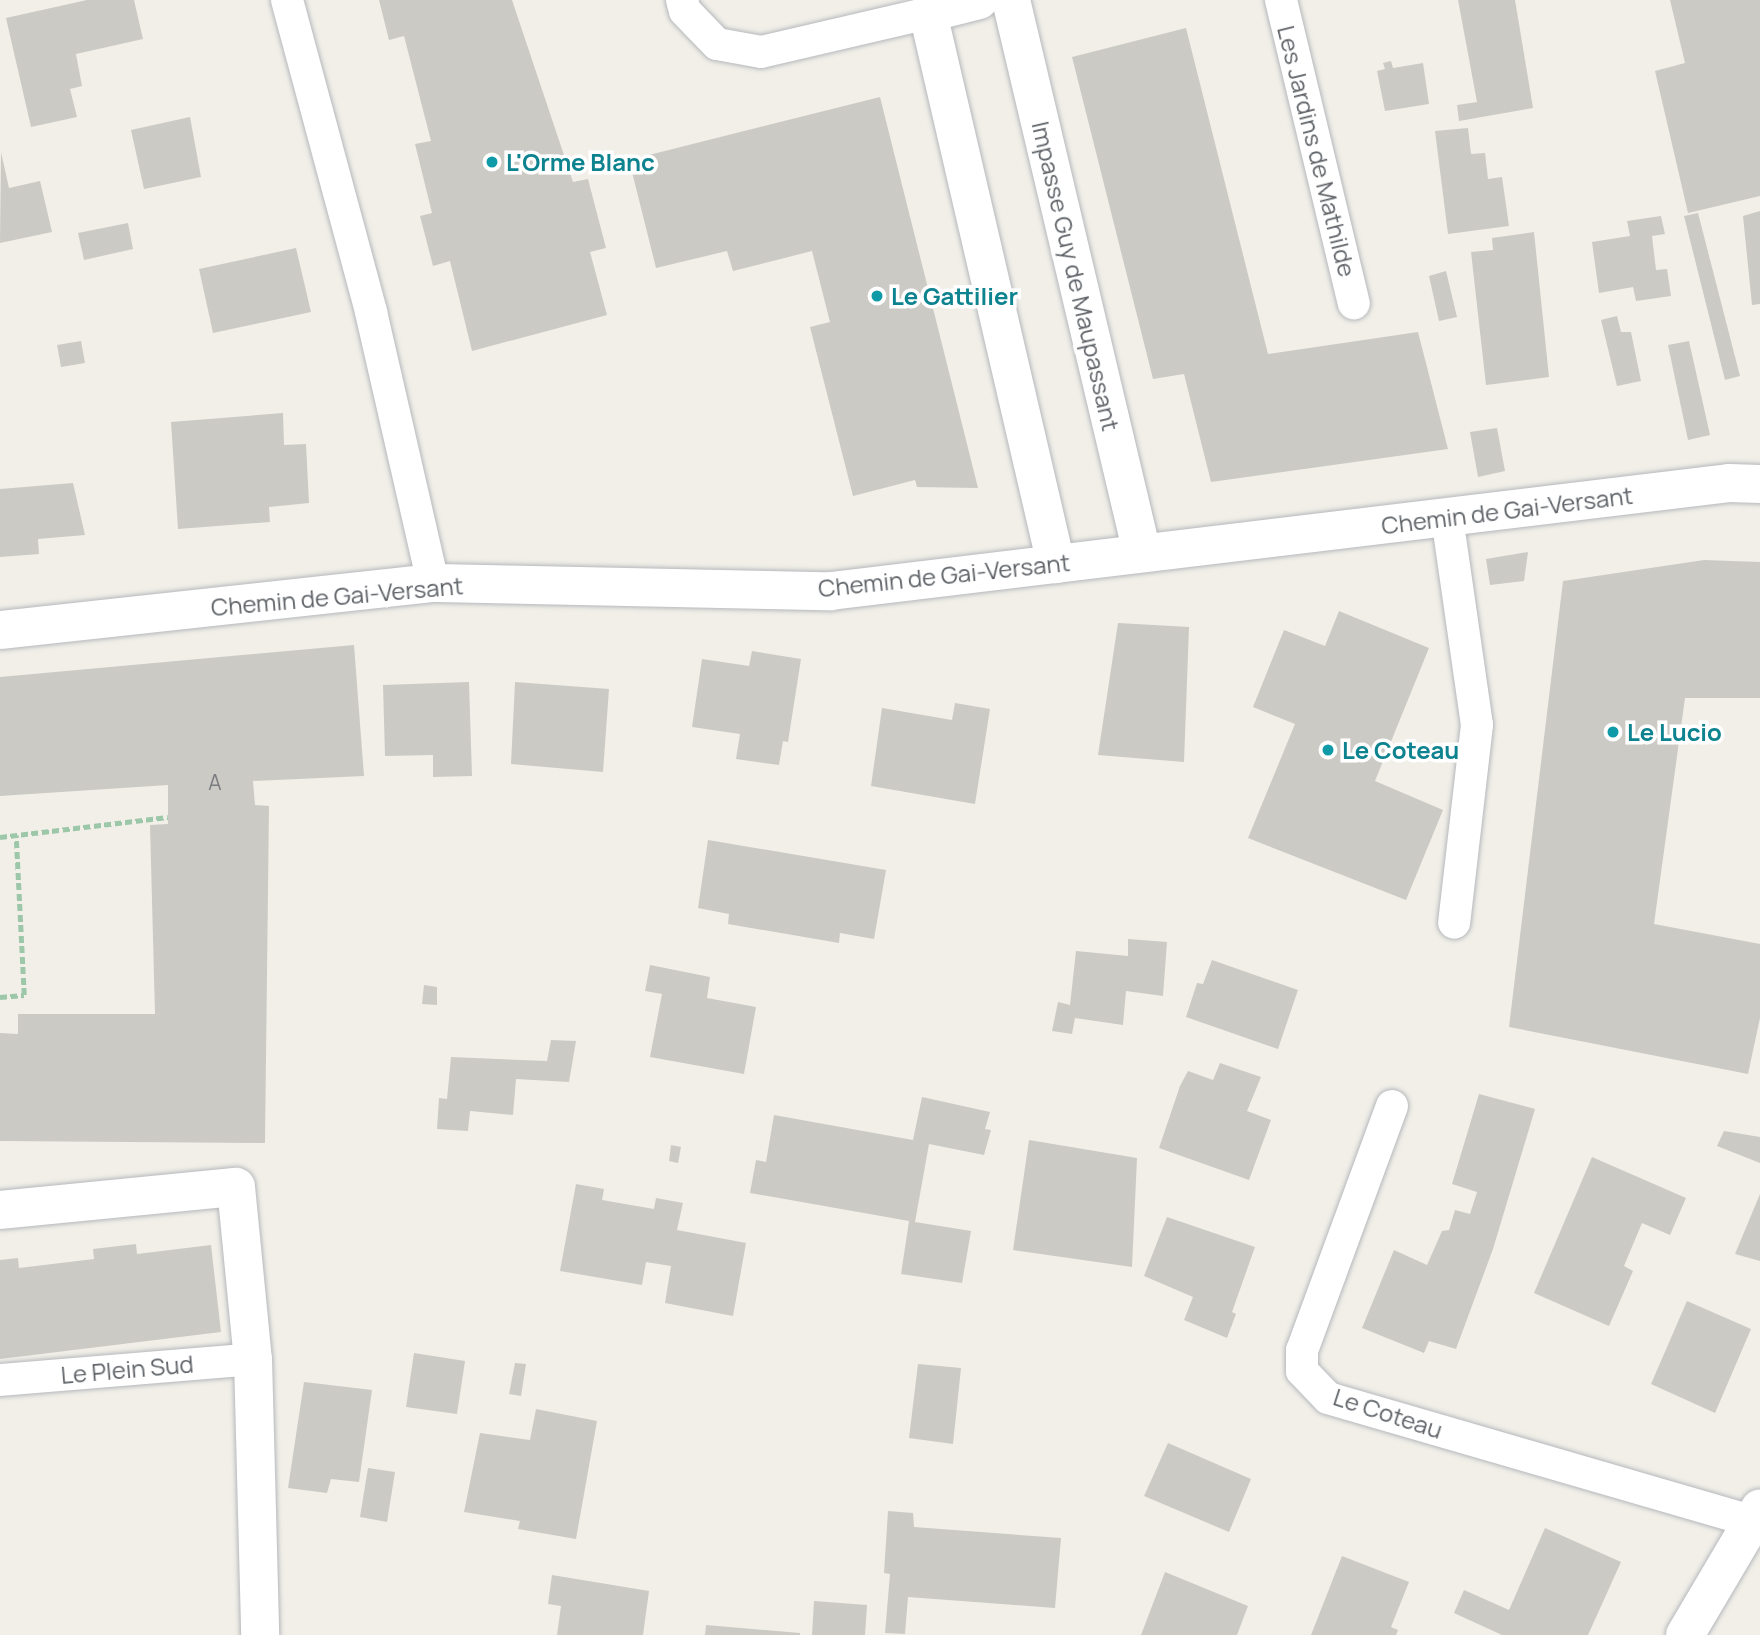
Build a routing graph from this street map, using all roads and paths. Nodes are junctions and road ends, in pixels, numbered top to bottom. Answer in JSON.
{"nodes":[{"id":1,"x":287,"y":0,"type":"edge"},
{"id":2,"x":682,"y":0,"type":"edge"},
{"id":3,"x":979,"y":0,"type":"edge"},
{"id":4,"x":1011,"y":0,"type":"edge"},
{"id":5,"x":1281,"y":0,"type":"edge"},
{"id":6,"x":929,"y":13,"type":"junction"},
{"id":7,"x":1354,"y":303,"type":"dead end"},
{"id":8,"x":1760,"y":484,"type":"edge"},
{"id":9,"x":1447,"y":517,"type":"junction"},
{"id":10,"x":1142,"y":553,"type":"junction"},
{"id":11,"x":1056,"y":564,"type":"junction"},
{"id":12,"x":433,"y":583,"type":"junction"},
{"id":13,"x":0,"y":630,"type":"edge"},
{"id":14,"x":169,"y":817,"type":"dead end"},
{"id":15,"x":16,"y":835,"type":"junction"},
{"id":16,"x":0,"y":837,"type":"edge"},
{"id":17,"x":1454,"y":923,"type":"dead end"},
{"id":18,"x":0,"y":997,"type":"edge"},
{"id":19,"x":1392,"y":1106,"type":"dead end"},
{"id":20,"x":0,"y":1210,"type":"edge"},
{"id":21,"x":254,"y":1359,"type":"junction"},
{"id":22,"x":0,"y":1380,"type":"edge"},
{"id":23,"x":1756,"y":1515,"type":"edge"},
{"id":24,"x":260,"y":1635,"type":"edge"},
{"id":25,"x":1685,"y":1635,"type":"edge"}],
"edges":[{"from":1,"to":12,"type":"lane"},
{"from":2,"to":6,"type":"lane"},
{"from":3,"to":6,"type":"street"},
{"from":4,"to":10,"type":"street","name":"Impasse Guy de Maupassant"},
{"from":5,"to":7,"type":"lane","name":"Les Jardins de Mathilde"},
{"from":6,"to":11,"type":"street"},
{"from":8,"to":9,"type":"street","name":"Chemin de Gai-Versant"},
{"from":9,"to":10,"type":"street","name":"Chemin de Gai-Versant"},
{"from":9,"to":17,"type":"lane"},
{"from":10,"to":11,"type":"street","name":"Chemin de Gai-Versant"},
{"from":11,"to":12,"type":"street","name":"Chemin de Gai-Versant"},
{"from":12,"to":13,"type":"street","name":"Chemin de Gai-Versant"},
{"from":14,"to":15,"type":"path"},
{"from":15,"to":16,"type":"path"},
{"from":15,"to":18,"type":"path"},
{"from":19,"to":23,"type":"lane","name":"Le Coteau"},
{"from":20,"to":21,"type":"street"},
{"from":21,"to":22,"type":"lane","name":"Le Plein Sud"},
{"from":21,"to":24,"type":"street"},
{"from":23,"to":25,"type":"street"}]}
